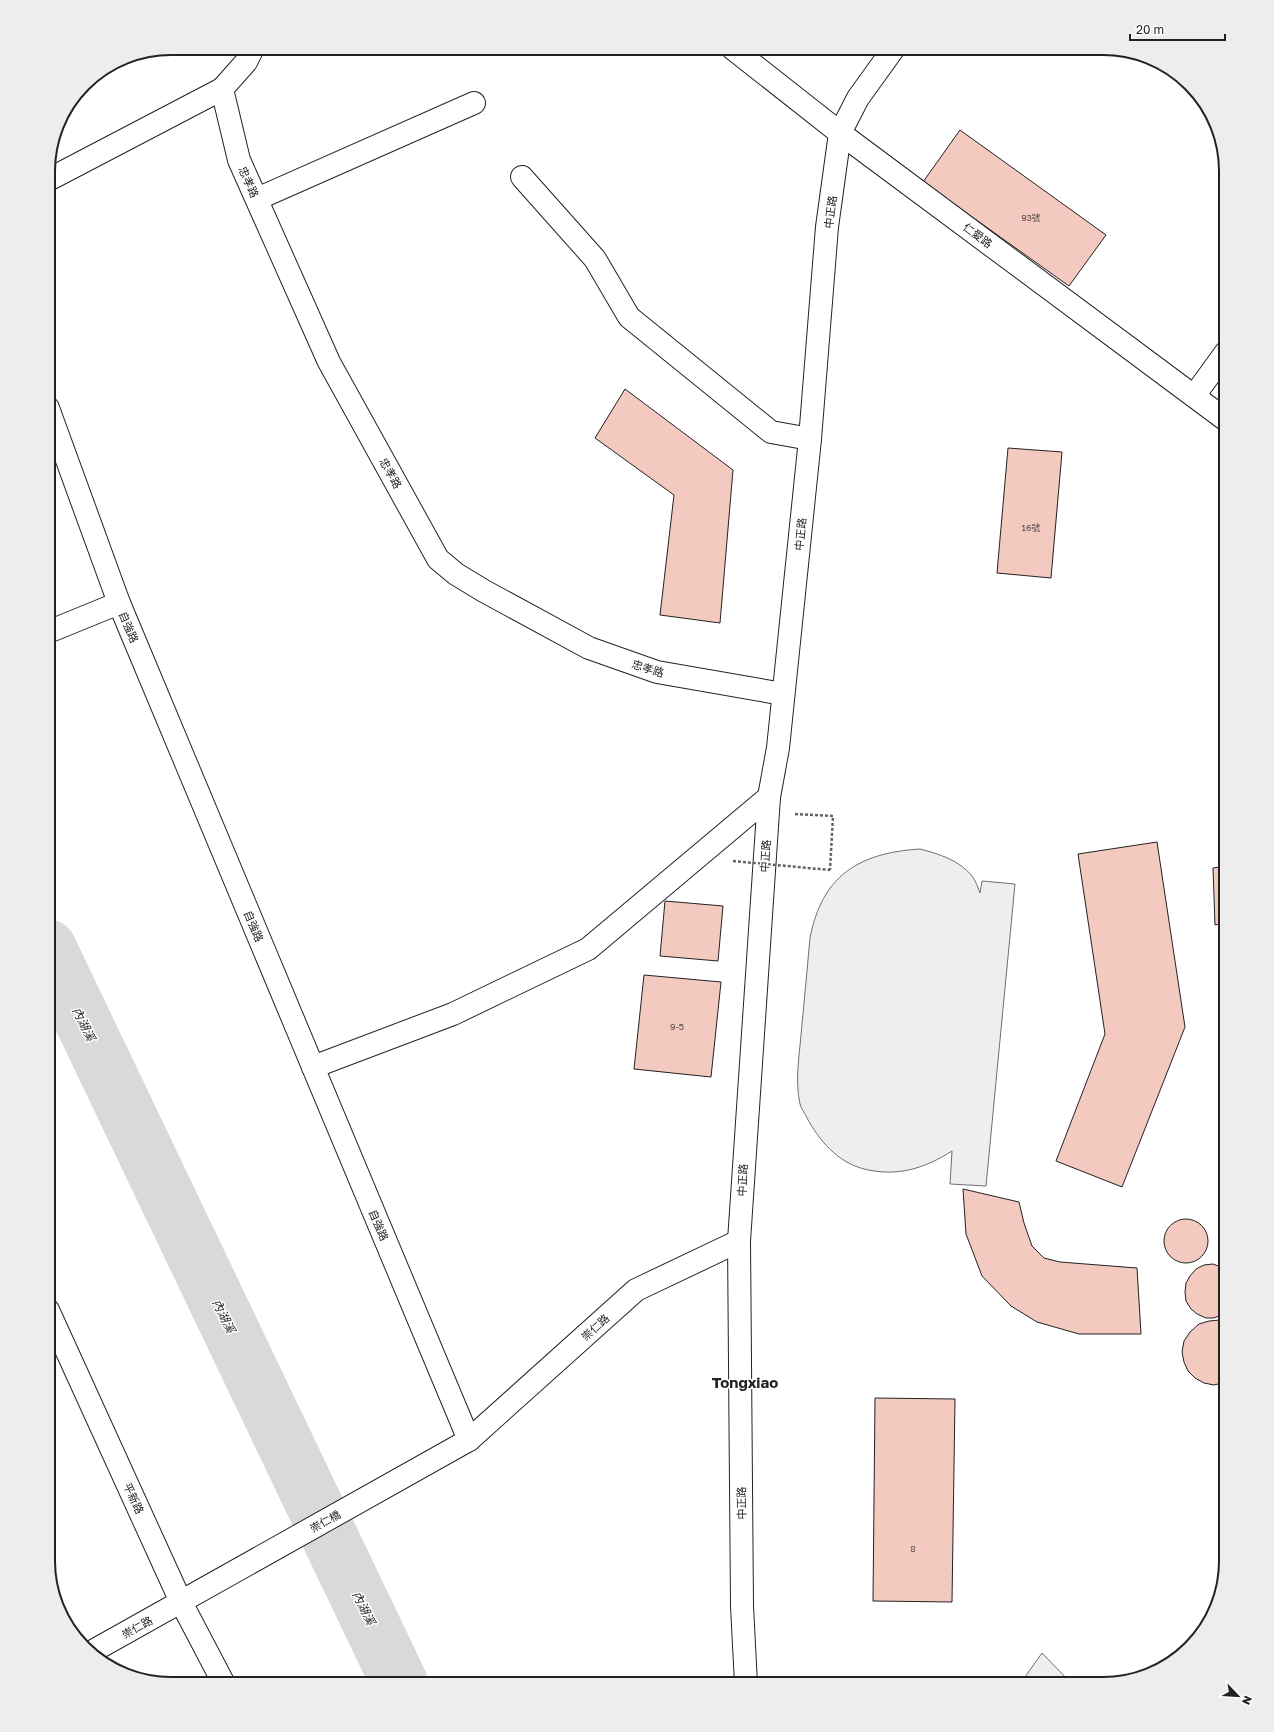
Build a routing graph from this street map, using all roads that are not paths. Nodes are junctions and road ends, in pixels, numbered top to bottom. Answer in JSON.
{"nodes":[{"id":1,"x":250,"y":55,"type":"edge"},
{"id":2,"x":741,"y":55,"type":"edge"},
{"id":3,"x":889,"y":55,"type":"edge"},
{"id":4,"x":222,"y":88,"type":"junction"},
{"id":5,"x":474,"y":103,"type":"dead end"},
{"id":6,"x":840,"y":133,"type":"junction"},
{"id":7,"x":55,"y":176,"type":"edge"},
{"id":8,"x":522,"y":177,"type":"dead end"},
{"id":9,"x":257,"y":199,"type":"junction"},
{"id":10,"x":1219,"y":362,"type":"edge"},
{"id":11,"x":1194,"y":396,"type":"junction"},
{"id":12,"x":1219,"y":415,"type":"edge"},
{"id":13,"x":55,"y":427,"type":"edge"},
{"id":14,"x":810,"y":439,"type":"junction"},
{"id":15,"x":119,"y":603,"type":"junction"},
{"id":16,"x":55,"y":629,"type":"edge"},
{"id":17,"x":783,"y":694,"type":"junction"},
{"id":18,"x":768,"y":805,"type":"junction"},
{"id":19,"x":313,"y":1067,"type":"junction"},
{"id":20,"x":739,"y":1241,"type":"junction"},
{"id":21,"x":55,"y":1325,"type":"edge"},
{"id":22,"x":469,"y":1440,"type":"junction"},
{"id":23,"x":181,"y":1602,"type":"junction"},
{"id":24,"x":96,"y":1649,"type":"edge"},
{"id":25,"x":220,"y":1677,"type":"edge"},
{"id":26,"x":746,"y":1677,"type":"edge"}],
"edges":[{"from":1,"to":4,"type":"street"},
{"from":2,"to":6,"type":"street","name":"仁愛路"},
{"from":3,"to":6,"type":"street","name":"中正路"},
{"from":4,"to":7,"type":"street"},
{"from":4,"to":9,"type":"street","name":"忠孝路"},
{"from":5,"to":9,"type":"street"},
{"from":6,"to":11,"type":"street","name":"仁愛路"},
{"from":6,"to":14,"type":"street","name":"中正路"},
{"from":8,"to":14,"type":"street"},
{"from":9,"to":17,"type":"street","name":"忠孝路"},
{"from":10,"to":11,"type":"street"},
{"from":11,"to":12,"type":"street","name":"仁愛路"},
{"from":13,"to":15,"type":"street","name":"自強路"},
{"from":14,"to":17,"type":"street","name":"中正路"},
{"from":15,"to":16,"type":"street"},
{"from":15,"to":19,"type":"street","name":"自強路"},
{"from":17,"to":18,"type":"street","name":"中正路"},
{"from":18,"to":19,"type":"street"},
{"from":18,"to":20,"type":"street","name":"中正路"},
{"from":19,"to":22,"type":"street","name":"自強路"},
{"from":20,"to":22,"type":"street","name":"崇仁路"},
{"from":20,"to":26,"type":"street","name":"中正路"},
{"from":21,"to":23,"type":"street","name":"平新路"},
{"from":22,"to":23,"type":"street","name":"崇仁橋"},
{"from":23,"to":24,"type":"street","name":"崇仁路"},
{"from":23,"to":25,"type":"street","name":"平新路"}]}
